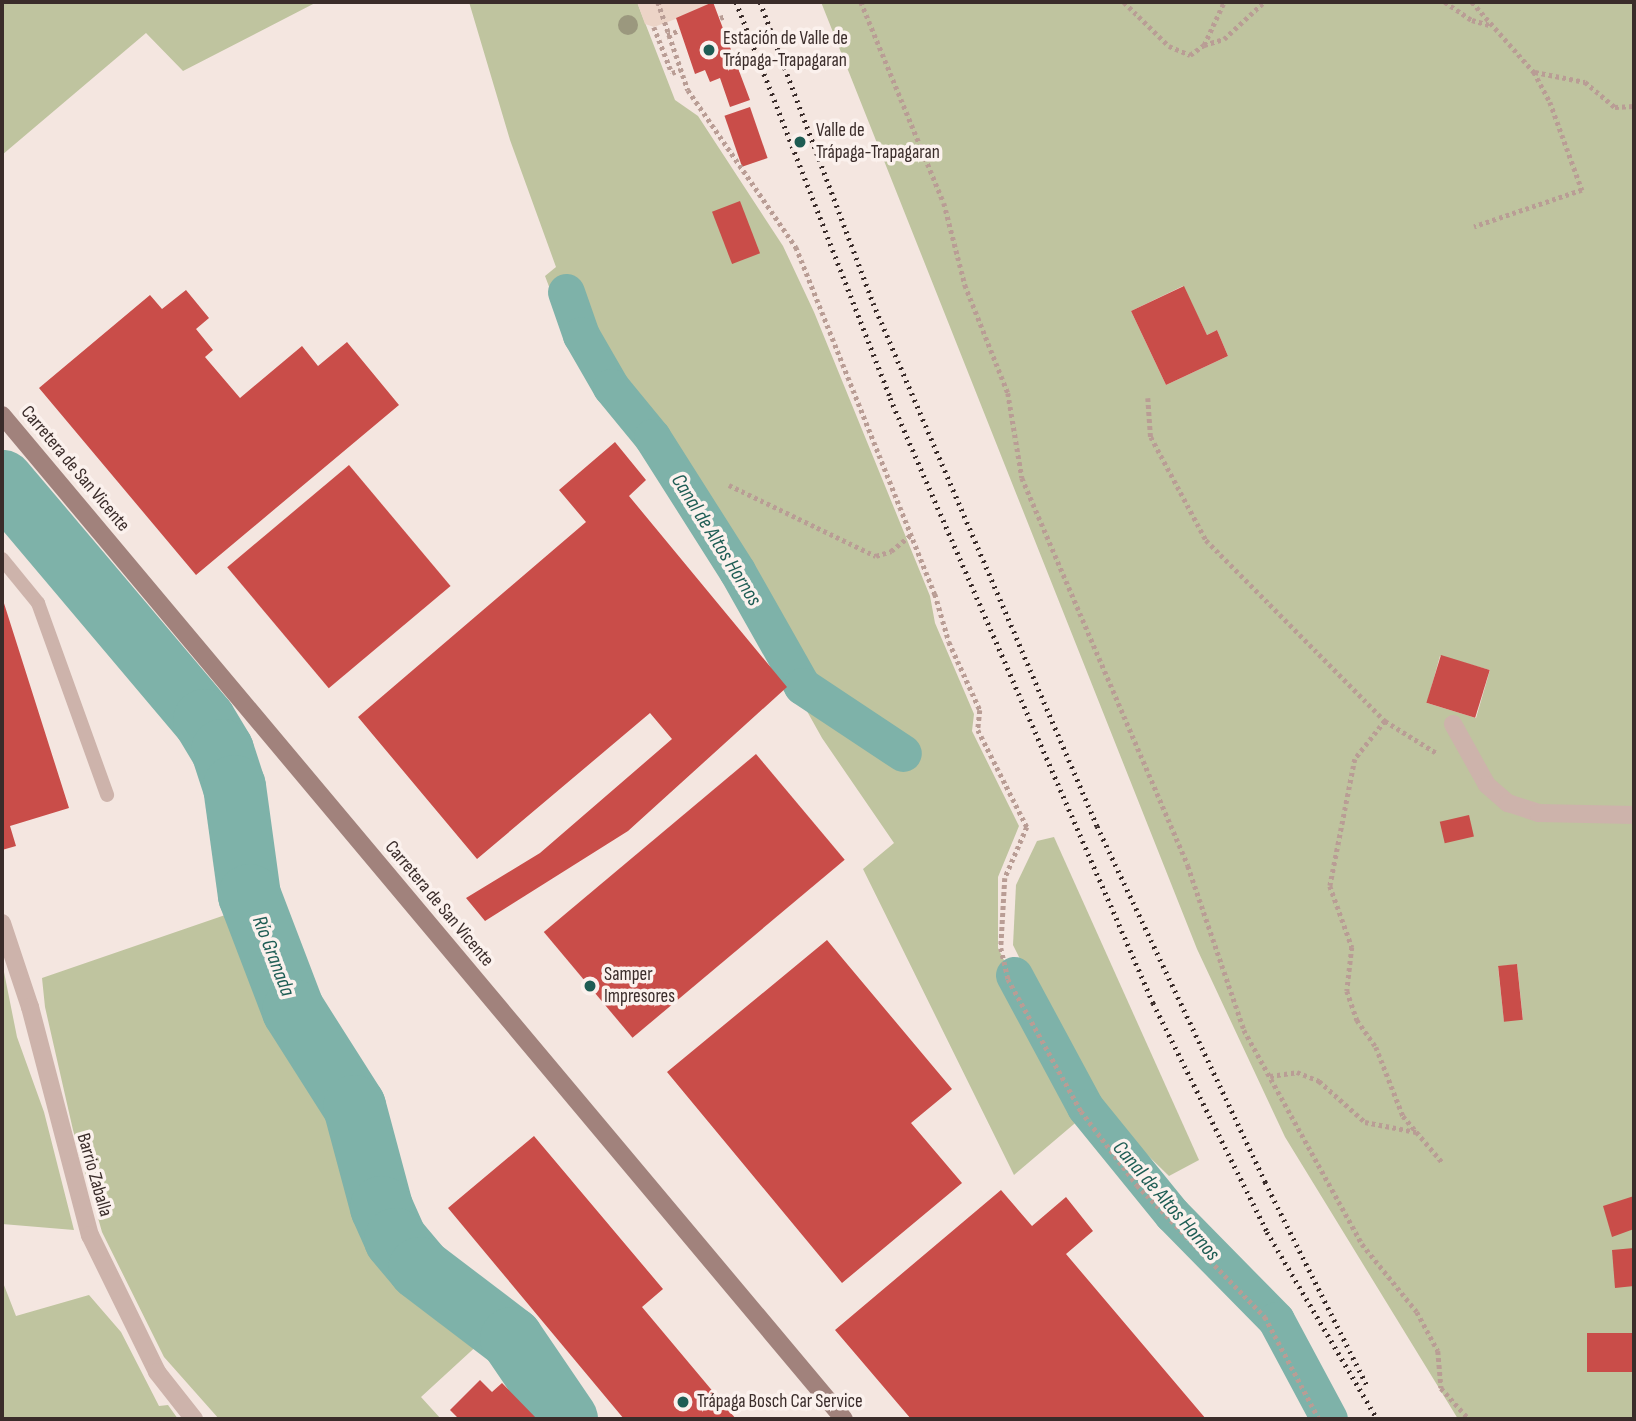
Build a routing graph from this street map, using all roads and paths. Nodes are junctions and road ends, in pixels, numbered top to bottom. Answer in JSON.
{"nodes":[{"id":1,"x":658,"y":2,"type":"edge"},
{"id":2,"x":861,"y":2,"type":"edge"},
{"id":3,"x":1124,"y":2,"type":"edge"},
{"id":4,"x":1224,"y":2,"type":"edge"},
{"id":5,"x":1264,"y":2,"type":"edge"},
{"id":6,"x":1445,"y":2,"type":"edge"},
{"id":7,"x":1472,"y":2,"type":"edge"},
{"id":8,"x":1491,"y":26,"type":"junction"},
{"id":9,"x":654,"y":27,"type":"dead end"},
{"id":10,"x":680,"y":30,"type":"dead end"},
{"id":11,"x":667,"y":35,"type":"junction"},
{"id":12,"x":1204,"y":45,"type":"junction"},
{"id":13,"x":681,"y":70,"type":"junction"},
{"id":14,"x":1534,"y":72,"type":"junction"},
{"id":15,"x":1634,"y":106,"type":"edge"},
{"id":16,"x":1474,"y":227,"type":"dead end"},
{"id":17,"x":1147,"y":398,"type":"dead end"},
{"id":18,"x":2,"y":415,"type":"edge"},
{"id":19,"x":729,"y":485,"type":"dead end"},
{"id":20,"x":911,"y":535,"type":"junction"},
{"id":21,"x":2,"y":559,"type":"edge"},
{"id":22,"x":1385,"y":721,"type":"junction"},
{"id":23,"x":1454,"y":724,"type":"dead end"},
{"id":24,"x":1441,"y":756,"type":"dead end"},
{"id":25,"x":107,"y":795,"type":"dead end"},
{"id":26,"x":1634,"y":815,"type":"edge"},
{"id":27,"x":2,"y":923,"type":"edge"},
{"id":28,"x":1270,"y":1076,"type":"junction"},
{"id":29,"x":1417,"y":1132,"type":"junction"},
{"id":30,"x":1442,"y":1162,"type":"dead end"},
{"id":31,"x":194,"y":1419,"type":"edge"},
{"id":32,"x":844,"y":1419,"type":"edge"},
{"id":33,"x":1319,"y":1419,"type":"edge"},
{"id":34,"x":1469,"y":1419,"type":"edge"}],
"edges":[{"from":1,"to":11,"type":"path"},
{"from":2,"to":28,"type":"path"},
{"from":3,"to":12,"type":"path"},
{"from":4,"to":12,"type":"path"},
{"from":5,"to":12,"type":"path"},
{"from":6,"to":8,"type":"path"},
{"from":7,"to":8,"type":"path"},
{"from":8,"to":14,"type":"path"},
{"from":9,"to":13,"type":"path"},
{"from":10,"to":11,"type":"path"},
{"from":11,"to":13,"type":"path"},
{"from":13,"to":20,"type":"path"},
{"from":14,"to":15,"type":"path"},
{"from":14,"to":16,"type":"path"},
{"from":17,"to":22,"type":"path"},
{"from":18,"to":32,"type":"street","name":"Carretera de San Vicente"},
{"from":19,"to":20,"type":"path"},
{"from":20,"to":33,"type":"path"},
{"from":21,"to":25,"type":"lane"},
{"from":22,"to":24,"type":"path"},
{"from":22,"to":29,"type":"path"},
{"from":23,"to":26,"type":"street"},
{"from":27,"to":31,"type":"street","name":"Barrio Zaballa"},
{"from":28,"to":29,"type":"path"},
{"from":28,"to":34,"type":"path"},
{"from":29,"to":30,"type":"path"}]}
